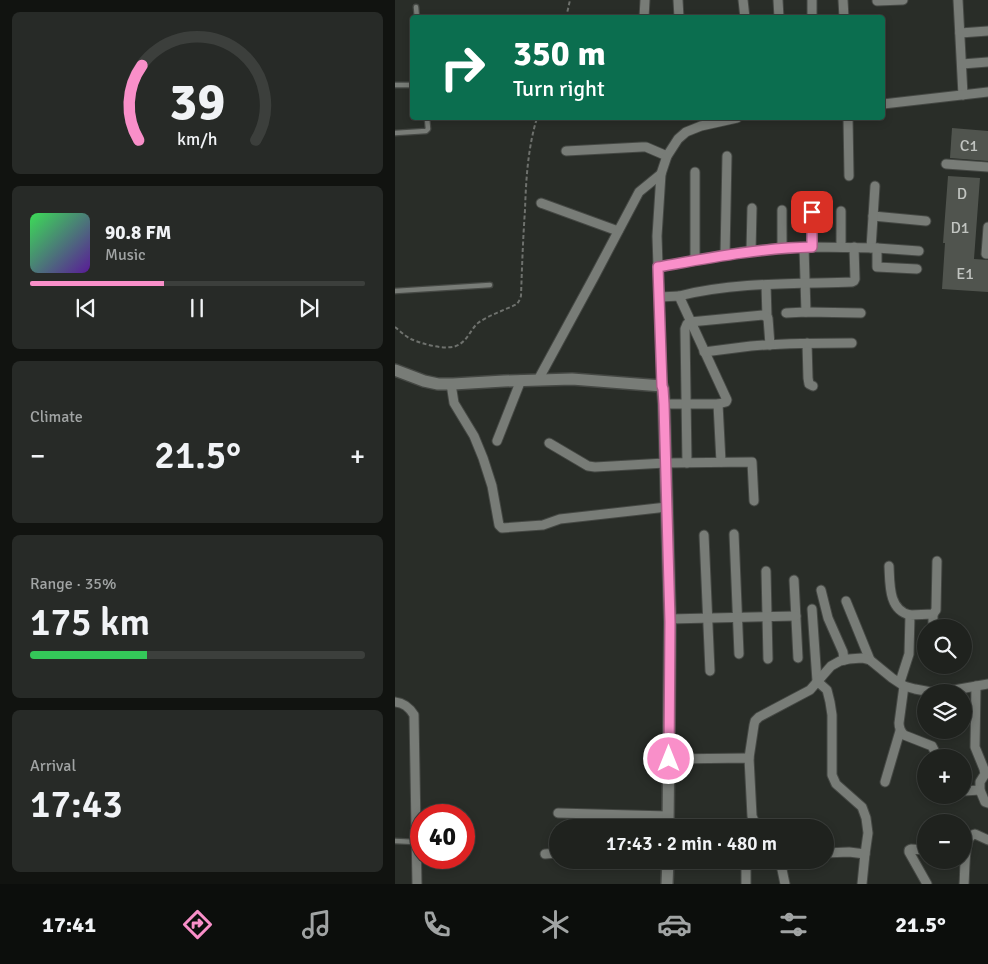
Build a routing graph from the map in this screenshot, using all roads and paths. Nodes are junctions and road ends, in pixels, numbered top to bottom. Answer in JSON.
{"nodes":[{"id":1,"x":570,"y":0,"type":"edge"},
{"id":2,"x":645,"y":0,"type":"edge"},
{"id":3,"x":678,"y":0,"type":"edge"},
{"id":4,"x":743,"y":0,"type":"edge"},
{"id":5,"x":778,"y":0,"type":"edge"},
{"id":6,"x":811,"y":0,"type":"edge"},
{"id":7,"x":843,"y":0,"type":"edge"},
{"id":8,"x":903,"y":0,"type":"edge"},
{"id":9,"x":958,"y":0,"type":"edge"},
{"id":10,"x":877,"y":2,"type":"dead end"},
{"id":11,"x":416,"y":7,"type":"dead end"},
{"id":12,"x":417,"y":15,"type":"edge"},
{"id":13,"x":567,"y":15,"type":"edge"},
{"id":14,"x":644,"y":15,"type":"edge"},
{"id":15,"x":679,"y":15,"type":"edge"},
{"id":16,"x":745,"y":15,"type":"edge"},
{"id":17,"x":779,"y":15,"type":"edge"},
{"id":18,"x":813,"y":15,"type":"edge"},
{"id":19,"x":844,"y":15,"type":"edge"},
{"id":20,"x":988,"y":30,"type":"edge"},
{"id":21,"x":960,"y":33,"type":"junction"},
{"id":22,"x":988,"y":62,"type":"edge"},
{"id":23,"x":962,"y":64,"type":"junction"},
{"id":24,"x":410,"y":85,"type":"edge"},
{"id":25,"x":395,"y":86,"type":"edge"},
{"id":26,"x":988,"y":92,"type":"edge"},
{"id":27,"x":963,"y":95,"type":"junction"},
{"id":28,"x":885,"y":104,"type":"edge"},
{"id":29,"x":427,"y":120,"type":"edge"},
{"id":30,"x":536,"y":120,"type":"edge"},
{"id":31,"x":728,"y":120,"type":"edge"},
{"id":32,"x":848,"y":120,"type":"edge"},
{"id":33,"x":395,"y":133,"type":"edge"},
{"id":34,"x":566,"y":151,"type":"dead end"},
{"id":35,"x":667,"y":156,"type":"junction"},
{"id":36,"x":727,"y":156,"type":"dead end"},
{"id":37,"x":946,"y":164,"type":"dead end"},
{"id":38,"x":988,"y":167,"type":"edge"},
{"id":39,"x":695,"y":172,"type":"dead end"},
{"id":40,"x":661,"y":174,"type":"junction"},
{"id":41,"x":849,"y":176,"type":"dead end"},
{"id":42,"x":875,"y":186,"type":"dead end"},
{"id":43,"x":541,"y":203,"type":"dead end"},
{"id":44,"x":752,"y":208,"type":"dead end"},
{"id":45,"x":782,"y":210,"type":"dead end"},
{"id":46,"x":812,"y":212,"type":"dead end"},
{"id":47,"x":841,"y":212,"type":"dead end"},
{"id":48,"x":873,"y":216,"type":"junction"},
{"id":49,"x":925,"y":221,"type":"dead end"},
{"id":50,"x":988,"y":227,"type":"edge"},
{"id":51,"x":618,"y":232,"type":"junction"},
{"id":52,"x":808,"y":247,"type":"junction"},
{"id":53,"x":841,"y":247,"type":"junction"},
{"id":54,"x":854,"y":247,"type":"junction"},
{"id":55,"x":782,"y":248,"type":"junction"},
{"id":56,"x":874,"y":248,"type":"junction"},
{"id":57,"x":751,"y":251,"type":"junction"},
{"id":58,"x":919,"y":252,"type":"dead end"},
{"id":59,"x":988,"y":254,"type":"edge"},
{"id":60,"x":725,"y":255,"type":"junction"},
{"id":61,"x":695,"y":260,"type":"junction"},
{"id":62,"x":658,"y":267,"type":"junction"},
{"id":63,"x":917,"y":269,"type":"dead end"},
{"id":64,"x":805,"y":284,"type":"junction"},
{"id":65,"x":490,"y":285,"type":"dead end"},
{"id":66,"x":766,"y":285,"type":"junction"},
{"id":67,"x":395,"y":291,"type":"edge"},
{"id":68,"x":679,"y":296,"type":"junction"},
{"id":69,"x":660,"y":297,"type":"junction"},
{"id":70,"x":806,"y":312,"type":"junction"},
{"id":71,"x":861,"y":313,"type":"dead end"},
{"id":72,"x":786,"y":314,"type":"dead end"},
{"id":73,"x":767,"y":317,"type":"junction"},
{"id":74,"x":690,"y":322,"type":"junction"},
{"id":75,"x":395,"y":327,"type":"edge"},
{"id":76,"x":807,"y":343,"type":"junction"},
{"id":77,"x":852,"y":343,"type":"dead end"},
{"id":78,"x":770,"y":345,"type":"junction"},
{"id":79,"x":704,"y":352,"type":"junction"},
{"id":80,"x":395,"y":370,"type":"edge"},
{"id":81,"x":521,"y":380,"type":"junction"},
{"id":82,"x":538,"y":380,"type":"junction"},
{"id":83,"x":451,"y":384,"type":"junction"},
{"id":84,"x":662,"y":386,"type":"junction"},
{"id":85,"x":813,"y":386,"type":"dead end"},
{"id":86,"x":664,"y":404,"type":"junction"},
{"id":87,"x":685,"y":404,"type":"junction"},
{"id":88,"x":718,"y":404,"type":"junction"},
{"id":89,"x":497,"y":441,"type":"dead end"},
{"id":90,"x":549,"y":443,"type":"dead end"},
{"id":91,"x":721,"y":462,"type":"junction"},
{"id":92,"x":665,"y":463,"type":"junction"},
{"id":93,"x":687,"y":463,"type":"junction"},
{"id":94,"x":754,"y":501,"type":"dead end"},
{"id":95,"x":667,"y":507,"type":"junction"},
{"id":96,"x":734,"y":534,"type":"dead end"},
{"id":97,"x":704,"y":535,"type":"dead end"},
{"id":98,"x":937,"y":561,"type":"dead end"},
{"id":99,"x":889,"y":566,"type":"dead end"},
{"id":100,"x":766,"y":571,"type":"dead end"},
{"id":101,"x":794,"y":580,"type":"dead end"},
{"id":102,"x":821,"y":590,"type":"dead end"},
{"id":103,"x":846,"y":600,"type":"dead end"},
{"id":104,"x":812,"y":609,"type":"dead end"},
{"id":105,"x":933,"y":614,"type":"junction"},
{"id":106,"x":910,"y":615,"type":"junction"},
{"id":107,"x":796,"y":616,"type":"junction"},
{"id":108,"x":737,"y":617,"type":"junction"},
{"id":109,"x":766,"y":617,"type":"junction"},
{"id":110,"x":708,"y":618,"type":"junction"},
{"id":111,"x":669,"y":619,"type":"junction"},
{"id":112,"x":933,"y":619,"type":"edge"},
{"id":113,"x":739,"y":654,"type":"dead end"},
{"id":114,"x":798,"y":658,"type":"dead end"},
{"id":115,"x":768,"y":659,"type":"dead end"},
{"id":116,"x":844,"y":660,"type":"junction"},
{"id":117,"x":870,"y":660,"type":"junction"},
{"id":118,"x":709,"y":671,"type":"dead end"},
{"id":119,"x":817,"y":681,"type":"junction"},
{"id":120,"x":902,"y":684,"type":"junction"},
{"id":121,"x":988,"y":684,"type":"edge"},
{"id":122,"x":976,"y":686,"type":"junction"},
{"id":123,"x":395,"y":702,"type":"edge"},
{"id":124,"x":900,"y":731,"type":"junction"},
{"id":125,"x":934,"y":749,"type":"edge"},
{"id":126,"x":749,"y":758,"type":"junction"},
{"id":127,"x":669,"y":759,"type":"junction"},
{"id":128,"x":885,"y":782,"type":"dead end"},
{"id":129,"x":972,"y":790,"type":"edge"},
{"id":130,"x":980,"y":790,"type":"junction"},
{"id":131,"x":988,"y":803,"type":"edge"},
{"id":132,"x":415,"y":804,"type":"edge"},
{"id":133,"x":558,"y":814,"type":"dead end"},
{"id":134,"x":627,"y":819,"type":"edge"},
{"id":135,"x":668,"y":819,"type":"edge"},
{"id":136,"x":753,"y":819,"type":"edge"},
{"id":137,"x":972,"y":836,"type":"edge"},
{"id":138,"x":988,"y":840,"type":"edge"},
{"id":139,"x":395,"y":841,"type":"edge"},
{"id":140,"x":410,"y":842,"type":"edge"},
{"id":141,"x":917,"y":850,"type":"edge"},
{"id":142,"x":834,"y":853,"type":"edge"},
{"id":143,"x":545,"y":854,"type":"dead end"},
{"id":144,"x":549,"y":854,"type":"edge"},
{"id":145,"x":865,"y":854,"type":"junction"},
{"id":146,"x":917,"y":866,"type":"edge"},
{"id":147,"x":417,"y":869,"type":"edge"},
{"id":148,"x":668,"y":869,"type":"edge"},
{"id":149,"x":745,"y":869,"type":"edge"},
{"id":150,"x":781,"y":869,"type":"edge"},
{"id":151,"x":919,"y":869,"type":"edge"},
{"id":152,"x":965,"y":869,"type":"edge"},
{"id":153,"x":417,"y":884,"type":"edge"},
{"id":154,"x":667,"y":884,"type":"edge"},
{"id":155,"x":746,"y":884,"type":"edge"},
{"id":156,"x":785,"y":884,"type":"edge"},
{"id":157,"x":862,"y":884,"type":"edge"},
{"id":158,"x":927,"y":884,"type":"edge"},
{"id":159,"x":965,"y":884,"type":"edge"}],
"edges":[{"from":1,"to":13,"type":"path"},
{"from":2,"to":14,"type":"street"},
{"from":3,"to":15,"type":"street"},
{"from":4,"to":16,"type":"street"},
{"from":5,"to":17,"type":"street"},
{"from":6,"to":18,"type":"street"},
{"from":7,"to":19,"type":"street"},
{"from":8,"to":10,"type":"street"},
{"from":9,"to":21,"type":"street"},
{"from":11,"to":12,"type":"lane"},
{"from":20,"to":21,"type":"street"},
{"from":21,"to":23,"type":"street"},
{"from":22,"to":23,"type":"street"},
{"from":23,"to":27,"type":"street"},
{"from":24,"to":25,"type":"lane"},
{"from":26,"to":27,"type":"street"},
{"from":27,"to":28,"type":"street"},
{"from":29,"to":33,"type":"lane"},
{"from":30,"to":75,"type":"path"},
{"from":31,"to":35,"type":"street"},
{"from":32,"to":41,"type":"street"},
{"from":34,"to":35,"type":"street"},
{"from":35,"to":40,"type":"street"},
{"from":36,"to":60,"type":"street"},
{"from":37,"to":38,"type":"street"},
{"from":39,"to":61,"type":"street"},
{"from":40,"to":51,"type":"street"},
{"from":40,"to":62,"type":"street"},
{"from":42,"to":48,"type":"street"},
{"from":43,"to":51,"type":"street"},
{"from":44,"to":57,"type":"street"},
{"from":45,"to":55,"type":"street"},
{"from":46,"to":52,"type":"street"},
{"from":47,"to":53,"type":"street"},
{"from":48,"to":49,"type":"street"},
{"from":48,"to":56,"type":"street"},
{"from":50,"to":59,"type":"street"},
{"from":51,"to":82,"type":"street"},
{"from":52,"to":53,"type":"street"},
{"from":52,"to":55,"type":"street"},
{"from":52,"to":64,"type":"street"},
{"from":53,"to":54,"type":"street"},
{"from":54,"to":56,"type":"street"},
{"from":54,"to":64,"type":"street"},
{"from":55,"to":57,"type":"street"},
{"from":56,"to":58,"type":"street"},
{"from":56,"to":63,"type":"street"},
{"from":57,"to":60,"type":"street"},
{"from":60,"to":61,"type":"street"},
{"from":61,"to":62,"type":"street"},
{"from":62,"to":69,"type":"street"},
{"from":64,"to":66,"type":"street"},
{"from":64,"to":70,"type":"street"},
{"from":65,"to":67,"type":"lane"},
{"from":66,"to":68,"type":"street"},
{"from":66,"to":73,"type":"street"},
{"from":68,"to":69,"type":"street"},
{"from":68,"to":74,"type":"street"},
{"from":69,"to":84,"type":"street"},
{"from":70,"to":71,"type":"street"},
{"from":70,"to":72,"type":"street"},
{"from":73,"to":74,"type":"street"},
{"from":73,"to":78,"type":"street"},
{"from":74,"to":79,"type":"street"},
{"from":74,"to":87,"type":"street"},
{"from":76,"to":77,"type":"street"},
{"from":76,"to":78,"type":"street"},
{"from":76,"to":85,"type":"street"},
{"from":78,"to":79,"type":"street"},
{"from":79,"to":88,"type":"street"},
{"from":80,"to":83,"type":"street"},
{"from":81,"to":82,"type":"street"},
{"from":81,"to":83,"type":"street"},
{"from":81,"to":89,"type":"street"},
{"from":82,"to":84,"type":"street"},
{"from":83,"to":95,"type":"street"},
{"from":84,"to":86,"type":"street"},
{"from":86,"to":87,"type":"street"},
{"from":86,"to":92,"type":"street"},
{"from":87,"to":88,"type":"street"},
{"from":87,"to":93,"type":"street"},
{"from":88,"to":91,"type":"street"},
{"from":90,"to":92,"type":"street"},
{"from":91,"to":93,"type":"street"},
{"from":91,"to":94,"type":"street"},
{"from":92,"to":93,"type":"street"},
{"from":92,"to":95,"type":"street"},
{"from":95,"to":111,"type":"street"},
{"from":96,"to":108,"type":"street"},
{"from":97,"to":110,"type":"street"},
{"from":98,"to":105,"type":"street"},
{"from":99,"to":106,"type":"street"},
{"from":100,"to":109,"type":"street"},
{"from":101,"to":107,"type":"street"},
{"from":102,"to":116,"type":"street"},
{"from":103,"to":117,"type":"street"},
{"from":104,"to":119,"type":"street"},
{"from":105,"to":106,"type":"street"},
{"from":105,"to":112,"type":"street"},
{"from":106,"to":120,"type":"street"},
{"from":107,"to":109,"type":"street"},
{"from":107,"to":114,"type":"street"},
{"from":108,"to":109,"type":"street"},
{"from":108,"to":110,"type":"street"},
{"from":108,"to":113,"type":"street"},
{"from":109,"to":115,"type":"street"},
{"from":110,"to":111,"type":"street"},
{"from":110,"to":118,"type":"street"},
{"from":111,"to":127,"type":"street"},
{"from":116,"to":117,"type":"street"},
{"from":116,"to":119,"type":"street"},
{"from":117,"to":120,"type":"street"},
{"from":119,"to":126,"type":"street"},
{"from":119,"to":145,"type":"street"},
{"from":120,"to":122,"type":"street"},
{"from":120,"to":124,"type":"street"},
{"from":121,"to":122,"type":"street"},
{"from":122,"to":130,"type":"street"},
{"from":123,"to":132,"type":"street"},
{"from":124,"to":125,"type":"street"},
{"from":124,"to":128,"type":"street"},
{"from":126,"to":127,"type":"street"},
{"from":126,"to":136,"type":"street"},
{"from":127,"to":135,"type":"street"},
{"from":129,"to":130,"type":"street"},
{"from":130,"to":131,"type":"street"},
{"from":133,"to":134,"type":"street"},
{"from":137,"to":138,"type":"street"},
{"from":139,"to":140,"type":"lane"},
{"from":141,"to":146,"type":"street"},
{"from":142,"to":145,"type":"street"},
{"from":143,"to":144,"type":"street"},
{"from":145,"to":157,"type":"street"},
{"from":147,"to":153,"type":"street"},
{"from":148,"to":154,"type":"street"},
{"from":149,"to":155,"type":"street"},
{"from":150,"to":156,"type":"street"},
{"from":151,"to":158,"type":"street"},
{"from":152,"to":159,"type":"street"}]}
